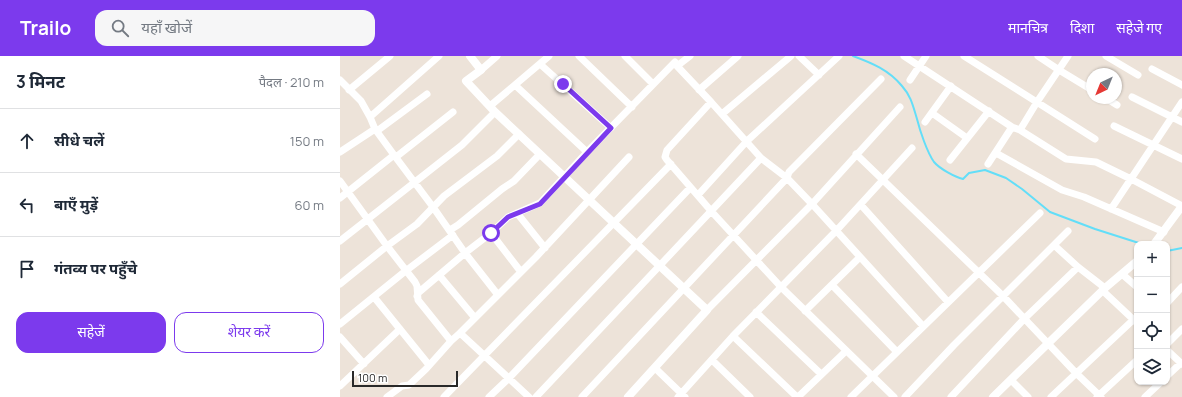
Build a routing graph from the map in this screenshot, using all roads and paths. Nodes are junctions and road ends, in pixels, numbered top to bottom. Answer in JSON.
{"nodes":[{"id":1,"x":390,"y":56,"type":"edge"},
{"id":2,"x":439,"y":56,"type":"edge"},
{"id":3,"x":470,"y":56,"type":"edge"},
{"id":4,"x":498,"y":56,"type":"edge"},
{"id":5,"x":549,"y":56,"type":"edge"},
{"id":6,"x":579,"y":56,"type":"edge"},
{"id":7,"x":625,"y":56,"type":"edge"},
{"id":8,"x":669,"y":56,"type":"edge"},
{"id":9,"x":690,"y":56,"type":"edge"},
{"id":10,"x":738,"y":56,"type":"edge"},
{"id":11,"x":791,"y":56,"type":"edge"},
{"id":12,"x":799,"y":56,"type":"edge"},
{"id":13,"x":839,"y":56,"type":"edge"},
{"id":14,"x":904,"y":56,"type":"edge"},
{"id":15,"x":926,"y":56,"type":"edge"},
{"id":16,"x":964,"y":56,"type":"edge"},
{"id":17,"x":1038,"y":56,"type":"edge"},
{"id":18,"x":1068,"y":56,"type":"edge"},
{"id":19,"x":1106,"y":56,"type":"edge"},
{"id":20,"x":540,"y":64,"type":"junction"},
{"id":21,"x":676,"y":64,"type":"junction"},
{"id":22,"x":920,"y":66,"type":"junction"},
{"id":23,"x":1152,"y":69,"type":"dead end"},
{"id":24,"x":481,"y":70,"type":"junction"},
{"id":25,"x":1059,"y":70,"type":"junction"},
{"id":26,"x":819,"y":75,"type":"junction"},
{"id":27,"x":1138,"y":75,"type":"dead end"},
{"id":28,"x":881,"y":79,"type":"dead end"},
{"id":29,"x":340,"y":80,"type":"edge"},
{"id":30,"x":910,"y":80,"type":"dead end"},
{"id":31,"x":653,"y":84,"type":"junction"},
{"id":32,"x":515,"y":85,"type":"junction"},
{"id":33,"x":1182,"y":85,"type":"edge"},
{"id":34,"x":951,"y":86,"type":"junction"},
{"id":35,"x":1086,"y":86,"type":"edge"},
{"id":36,"x":349,"y":90,"type":"junction"},
{"id":37,"x":699,"y":90,"type":"junction"},
{"id":38,"x":427,"y":94,"type":"dead end"},
{"id":39,"x":1132,"y":97,"type":"dead end"},
{"id":40,"x":711,"y":102,"type":"junction"},
{"id":41,"x":1037,"y":102,"type":"junction"},
{"id":42,"x":1182,"y":102,"type":"edge"},
{"id":43,"x":632,"y":107,"type":"junction"},
{"id":44,"x":900,"y":107,"type":"dead end"},
{"id":45,"x":493,"y":109,"type":"junction"},
{"id":46,"x":989,"y":111,"type":"junction"},
{"id":47,"x":453,"y":112,"type":"dead end"},
{"id":48,"x":932,"y":112,"type":"junction"},
{"id":49,"x":722,"y":114,"type":"junction"},
{"id":50,"x":370,"y":117,"type":"junction"},
{"id":51,"x":1171,"y":117,"type":"junction"},
{"id":52,"x":925,"y":122,"type":"dead end"},
{"id":53,"x":1182,"y":122,"type":"edge"},
{"id":54,"x":1114,"y":126,"type":"dead end"},
{"id":55,"x":1012,"y":127,"type":"junction"},
{"id":56,"x":611,"y":128,"type":"junction"},
{"id":57,"x":376,"y":130,"type":"junction"},
{"id":58,"x":1020,"y":130,"type":"junction"},
{"id":59,"x":519,"y":134,"type":"junction"},
{"id":60,"x":967,"y":138,"type":"junction"},
{"id":61,"x":1094,"y":139,"type":"dead end"},
{"id":62,"x":746,"y":141,"type":"junction"},
{"id":63,"x":1153,"y":146,"type":"junction"},
{"id":64,"x":912,"y":148,"type":"dead end"},
{"id":65,"x":340,"y":152,"type":"edge"},
{"id":66,"x":587,"y":152,"type":"junction"},
{"id":67,"x":996,"y":153,"type":"junction"},
{"id":68,"x":540,"y":154,"type":"junction"},
{"id":69,"x":856,"y":154,"type":"junction"},
{"id":70,"x":395,"y":156,"type":"junction"},
{"id":71,"x":629,"y":158,"type":"dead end"},
{"id":72,"x":762,"y":158,"type":"junction"},
{"id":73,"x":950,"y":160,"type":"dead end"},
{"id":74,"x":1182,"y":160,"type":"edge"},
{"id":75,"x":671,"y":164,"type":"junction"},
{"id":76,"x":988,"y":164,"type":"dead end"},
{"id":77,"x":565,"y":177,"type":"junction"},
{"id":78,"x":786,"y":178,"type":"junction"},
{"id":79,"x":1132,"y":179,"type":"junction"},
{"id":80,"x":340,"y":181,"type":"edge"},
{"id":81,"x":883,"y":181,"type":"junction"},
{"id":82,"x":415,"y":183,"type":"junction"},
{"id":83,"x":690,"y":188,"type":"junction"},
{"id":84,"x":348,"y":192,"type":"junction"},
{"id":85,"x":698,"y":196,"type":"junction"},
{"id":86,"x":340,"y":198,"type":"edge"},
{"id":87,"x":590,"y":200,"type":"junction"},
{"id":88,"x":812,"y":204,"type":"junction"},
{"id":89,"x":861,"y":205,"type":"junction"},
{"id":90,"x":1182,"y":206,"type":"edge"},
{"id":91,"x":433,"y":207,"type":"junction"},
{"id":92,"x":1111,"y":209,"type":"junction"},
{"id":93,"x":712,"y":212,"type":"junction"},
{"id":94,"x":517,"y":213,"type":"junction"},
{"id":95,"x":1040,"y":213,"type":"dead end"},
{"id":96,"x":368,"y":218,"type":"junction"},
{"id":97,"x":613,"y":223,"type":"junction"},
{"id":98,"x":836,"y":231,"type":"junction"},
{"id":99,"x":1068,"y":231,"type":"dead end"},
{"id":100,"x":452,"y":233,"type":"junction"},
{"id":101,"x":491,"y":233,"type":"junction"},
{"id":102,"x":1162,"y":234,"type":"junction"},
{"id":103,"x":734,"y":235,"type":"junction"},
{"id":104,"x":340,"y":241,"type":"edge"},
{"id":105,"x":1156,"y":241,"type":"edge"},
{"id":106,"x":637,"y":245,"type":"junction"},
{"id":107,"x":1054,"y":245,"type":"junction"},
{"id":108,"x":387,"y":246,"type":"junction"},
{"id":109,"x":545,"y":248,"type":"junction"},
{"id":110,"x":464,"y":253,"type":"junction"},
{"id":111,"x":860,"y":257,"type":"junction"},
{"id":112,"x":756,"y":260,"type":"junction"},
{"id":113,"x":1134,"y":264,"type":"edge"},
{"id":114,"x":660,"y":266,"type":"junction"},
{"id":115,"x":1078,"y":267,"type":"junction"},
{"id":116,"x":406,"y":271,"type":"junction"},
{"id":117,"x":521,"y":272,"type":"junction"},
{"id":118,"x":978,"y":273,"type":"junction"},
{"id":119,"x":1122,"y":274,"type":"junction"},
{"id":120,"x":439,"y":276,"type":"junction"},
{"id":121,"x":340,"y":284,"type":"edge"},
{"id":122,"x":832,"y":285,"type":"junction"},
{"id":123,"x":1134,"y":285,"type":"edge"},
{"id":124,"x":781,"y":287,"type":"junction"},
{"id":125,"x":1182,"y":287,"type":"edge"},
{"id":126,"x":683,"y":288,"type":"junction"},
{"id":127,"x":1104,"y":289,"type":"junction"},
{"id":128,"x":498,"y":295,"type":"junction"},
{"id":129,"x":417,"y":296,"type":"junction"},
{"id":130,"x":1003,"y":296,"type":"junction"},
{"id":131,"x":374,"y":297,"type":"junction"},
{"id":132,"x":1170,"y":300,"type":"edge"},
{"id":133,"x":948,"y":302,"type":"junction"},
{"id":134,"x":707,"y":310,"type":"junction"},
{"id":135,"x":805,"y":311,"type":"junction"},
{"id":136,"x":756,"y":312,"type":"junction"},
{"id":137,"x":475,"y":318,"type":"junction"},
{"id":138,"x":1024,"y":319,"type":"junction"},
{"id":139,"x":1134,"y":320,"type":"edge"},
{"id":140,"x":1134,"y":322,"type":"edge"},
{"id":141,"x":340,"y":324,"type":"edge"},
{"id":142,"x":923,"y":326,"type":"junction"},
{"id":143,"x":1182,"y":329,"type":"edge"},
{"id":144,"x":400,"y":330,"type":"junction"},
{"id":145,"x":460,"y":333,"type":"junction"},
{"id":146,"x":734,"y":336,"type":"junction"},
{"id":147,"x":340,"y":337,"type":"edge"},
{"id":148,"x":451,"y":341,"type":"junction"},
{"id":149,"x":1170,"y":341,"type":"edge"},
{"id":150,"x":1048,"y":344,"type":"junction"},
{"id":151,"x":846,"y":351,"type":"junction"},
{"id":152,"x":897,"y":352,"type":"junction"},
{"id":153,"x":1170,"y":353,"type":"edge"},
{"id":154,"x":484,"y":356,"type":"junction"},
{"id":155,"x":712,"y":360,"type":"junction"},
{"id":156,"x":1134,"y":363,"type":"edge"},
{"id":157,"x":1181,"y":363,"type":"edge"},
{"id":158,"x":364,"y":364,"type":"junction"},
{"id":159,"x":429,"y":365,"type":"junction"},
{"id":160,"x":655,"y":368,"type":"junction"},
{"id":161,"x":1076,"y":373,"type":"junction"},
{"id":162,"x":1170,"y":373,"type":"edge"},
{"id":163,"x":822,"y":374,"type":"junction"},
{"id":164,"x":872,"y":376,"type":"junction"},
{"id":165,"x":509,"y":378,"type":"junction"},
{"id":166,"x":1011,"y":380,"type":"junction"},
{"id":167,"x":1158,"y":385,"type":"edge"},
{"id":168,"x":340,"y":386,"type":"edge"},
{"id":169,"x":681,"y":396,"type":"edge"},
{"id":170,"x":1099,"y":396,"type":"edge"},
{"id":171,"x":387,"y":397,"type":"edge"},
{"id":172,"x":444,"y":397,"type":"edge"},
{"id":173,"x":489,"y":397,"type":"edge"},
{"id":174,"x":529,"y":397,"type":"edge"},
{"id":175,"x":536,"y":397,"type":"edge"},
{"id":176,"x":582,"y":397,"type":"edge"},
{"id":177,"x":628,"y":397,"type":"edge"},
{"id":178,"x":750,"y":397,"type":"edge"},
{"id":179,"x":798,"y":397,"type":"edge"},
{"id":180,"x":851,"y":397,"type":"edge"},
{"id":181,"x":894,"y":397,"type":"edge"},
{"id":182,"x":905,"y":397,"type":"edge"},
{"id":183,"x":951,"y":397,"type":"edge"},
{"id":184,"x":993,"y":397,"type":"edge"},
{"id":185,"x":1028,"y":397,"type":"edge"},
{"id":186,"x":1051,"y":397,"type":"edge"},
{"id":187,"x":1145,"y":397,"type":"edge"}],
"edges":[{"from":1,"to":36,"type":"street"},
{"from":2,"to":50,"type":"street"},
{"from":3,"to":24,"type":"street"},
{"from":4,"to":24,"type":"street"},
{"from":5,"to":20,"type":"street"},
{"from":6,"to":43,"type":"street"},
{"from":7,"to":31,"type":"street"},
{"from":8,"to":21,"type":"street"},
{"from":9,"to":21,"type":"street"},
{"from":10,"to":37,"type":"street"},
{"from":11,"to":49,"type":"street"},
{"from":12,"to":26,"type":"street"},
{"from":13,"to":26,"type":"street"},
{"from":14,"to":22,"type":"street"},
{"from":15,"to":22,"type":"street"},
{"from":16,"to":41,"type":"street"},
{"from":17,"to":25,"type":"street"},
{"from":18,"to":25,"type":"street"},
{"from":19,"to":27,"type":"street"},
{"from":20,"to":32,"type":"street"},
{"from":20,"to":56,"type":"street"},
{"from":21,"to":31,"type":"street"},
{"from":21,"to":37,"type":"street"},
{"from":22,"to":30,"type":"street"},
{"from":22,"to":34,"type":"street"},
{"from":23,"to":33,"type":"street"},
{"from":24,"to":45,"type":"street"},
{"from":25,"to":35,"type":"street"},
{"from":25,"to":41,"type":"street"},
{"from":26,"to":62,"type":"street"},
{"from":28,"to":78,"type":"street"},
{"from":29,"to":36,"type":"street"},
{"from":31,"to":43,"type":"street"},
{"from":32,"to":45,"type":"street"},
{"from":32,"to":66,"type":"street"},
{"from":34,"to":46,"type":"street"},
{"from":34,"to":48,"type":"street"},
{"from":36,"to":50,"type":"street"},
{"from":37,"to":40,"type":"street"},
{"from":38,"to":57,"type":"street"},
{"from":39,"to":51,"type":"street"},
{"from":40,"to":49,"type":"street"},
{"from":40,"to":75,"type":"street"},
{"from":41,"to":58,"type":"street"},
{"from":41,"to":61,"type":"street"},
{"from":42,"to":51,"type":"street"},
{"from":43,"to":56,"type":"street"},
{"from":44,"to":69,"type":"street"},
{"from":45,"to":59,"type":"street"},
{"from":45,"to":82,"type":"street"},
{"from":46,"to":55,"type":"street"},
{"from":46,"to":60,"type":"street"},
{"from":47,"to":70,"type":"street"},
{"from":48,"to":52,"type":"street"},
{"from":48,"to":60,"type":"street"},
{"from":49,"to":62,"type":"street"},
{"from":50,"to":57,"type":"street"},
{"from":51,"to":53,"type":"street"},
{"from":51,"to":63,"type":"street"},
{"from":54,"to":63,"type":"street"},
{"from":55,"to":58,"type":"street"},
{"from":55,"to":67,"type":"street"},
{"from":56,"to":66,"type":"street"},
{"from":57,"to":65,"type":"street"},
{"from":57,"to":70,"type":"street"},
{"from":58,"to":79,"type":"street"},
{"from":59,"to":68,"type":"street"},
{"from":59,"to":91,"type":"street"},
{"from":60,"to":73,"type":"street"},
{"from":62,"to":72,"type":"street"},
{"from":62,"to":85,"type":"street"},
{"from":63,"to":74,"type":"street"},
{"from":63,"to":79,"type":"street"},
{"from":64,"to":81,"type":"street"},
{"from":66,"to":77,"type":"street"},
{"from":67,"to":76,"type":"street"},
{"from":67,"to":92,"type":"street"},
{"from":68,"to":77,"type":"street"},
{"from":68,"to":100,"type":"street"},
{"from":69,"to":81,"type":"street"},
{"from":69,"to":88,"type":"street"},
{"from":70,"to":82,"type":"street"},
{"from":70,"to":84,"type":"street"},
{"from":71,"to":87,"type":"street"},
{"from":72,"to":78,"type":"street"},
{"from":72,"to":93,"type":"street"},
{"from":75,"to":83,"type":"street"},
{"from":75,"to":97,"type":"street"},
{"from":77,"to":87,"type":"street"},
{"from":77,"to":94,"type":"street"},
{"from":78,"to":88,"type":"street"},
{"from":78,"to":103,"type":"street"},
{"from":79,"to":90,"type":"street"},
{"from":79,"to":92,"type":"street"},
{"from":80,"to":84,"type":"street"},
{"from":81,"to":89,"type":"street"},
{"from":81,"to":118,"type":"street"},
{"from":82,"to":91,"type":"street"},
{"from":82,"to":96,"type":"street"},
{"from":83,"to":85,"type":"street"},
{"from":83,"to":106,"type":"street"},
{"from":84,"to":86,"type":"street"},
{"from":84,"to":96,"type":"street"},
{"from":85,"to":93,"type":"street"},
{"from":87,"to":97,"type":"street"},
{"from":87,"to":109,"type":"street"},
{"from":88,"to":98,"type":"street"},
{"from":88,"to":112,"type":"street"},
{"from":89,"to":98,"type":"street"},
{"from":89,"to":133,"type":"street"},
{"from":90,"to":102,"type":"street"},
{"from":91,"to":100,"type":"street"},
{"from":91,"to":108,"type":"street"},
{"from":92,"to":102,"type":"street"},
{"from":93,"to":103,"type":"street"},
{"from":93,"to":114,"type":"street"},
{"from":94,"to":101,"type":"street"},
{"from":94,"to":109,"type":"street"},
{"from":95,"to":118,"type":"street"},
{"from":96,"to":104,"type":"street"},
{"from":96,"to":108,"type":"street"},
{"from":97,"to":106,"type":"street"},
{"from":97,"to":154,"type":"street"},
{"from":98,"to":111,"type":"street"},
{"from":98,"to":124,"type":"street"},
{"from":99,"to":107,"type":"street"},
{"from":100,"to":110,"type":"street"},
{"from":100,"to":116,"type":"street"},
{"from":101,"to":110,"type":"street"},
{"from":101,"to":117,"type":"street"},
{"from":102,"to":105,"type":"street"},
{"from":103,"to":112,"type":"street"},
{"from":103,"to":126,"type":"street"},
{"from":106,"to":114,"type":"street"},
{"from":106,"to":165,"type":"street"},
{"from":107,"to":115,"type":"street"},
{"from":107,"to":130,"type":"street"},
{"from":108,"to":116,"type":"street"},
{"from":108,"to":121,"type":"street"},
{"from":109,"to":117,"type":"street"},
{"from":110,"to":120,"type":"street"},
{"from":110,"to":128,"type":"street"},
{"from":111,"to":122,"type":"street"},
{"from":111,"to":142,"type":"street"},
{"from":112,"to":124,"type":"street"},
{"from":112,"to":134,"type":"street"},
{"from":113,"to":119,"type":"street"},
{"from":114,"to":126,"type":"street"},
{"from":114,"to":175,"type":"street"},
{"from":115,"to":127,"type":"street"},
{"from":115,"to":138,"type":"street"},
{"from":116,"to":129,"type":"street"},
{"from":116,"to":131,"type":"street"},
{"from":117,"to":128,"type":"street"},
{"from":118,"to":130,"type":"street"},
{"from":118,"to":133,"type":"street"},
{"from":119,"to":123,"type":"street"},
{"from":119,"to":127,"type":"street"},
{"from":120,"to":129,"type":"street"},
{"from":120,"to":137,"type":"street"},
{"from":122,"to":135,"type":"street"},
{"from":122,"to":152,"type":"street"},
{"from":124,"to":135,"type":"street"},
{"from":124,"to":136,"type":"street"},
{"from":125,"to":132,"type":"street"},
{"from":126,"to":134,"type":"street"},
{"from":126,"to":176,"type":"street"},
{"from":127,"to":139,"type":"street"},
{"from":127,"to":150,"type":"street"},
{"from":128,"to":137,"type":"street"},
{"from":129,"to":148,"type":"street"},
{"from":130,"to":138,"type":"street"},
{"from":130,"to":182,"type":"street"},
{"from":131,"to":141,"type":"street"},
{"from":131,"to":144,"type":"street"},
{"from":133,"to":142,"type":"street"},
{"from":134,"to":160,"type":"street"},
{"from":135,"to":151,"type":"street"},
{"from":136,"to":146,"type":"street"},
{"from":136,"to":163,"type":"street"},
{"from":137,"to":145,"type":"street"},
{"from":138,"to":150,"type":"street"},
{"from":138,"to":183,"type":"street"},
{"from":140,"to":161,"type":"street"},
{"from":142,"to":152,"type":"street"},
{"from":143,"to":149,"type":"street"},
{"from":144,"to":158,"type":"street"},
{"from":144,"to":159,"type":"street"},
{"from":145,"to":148,"type":"street"},
{"from":145,"to":154,"type":"street"},
{"from":146,"to":155,"type":"street"},
{"from":146,"to":179,"type":"street"},
{"from":147,"to":158,"type":"street"},
{"from":148,"to":159,"type":"street"},
{"from":150,"to":161,"type":"street"},
{"from":150,"to":166,"type":"street"},
{"from":151,"to":163,"type":"street"},
{"from":151,"to":164,"type":"street"},
{"from":152,"to":164,"type":"street"},
{"from":153,"to":157,"type":"street"},
{"from":154,"to":165,"type":"street"},
{"from":154,"to":172,"type":"street"},
{"from":155,"to":169,"type":"street"},
{"from":155,"to":178,"type":"street"},
{"from":156,"to":170,"type":"street"},
{"from":157,"to":162,"type":"street"},
{"from":158,"to":168,"type":"street"},
{"from":159,"to":171,"type":"street"},
{"from":160,"to":169,"type":"street"},
{"from":160,"to":177,"type":"street"},
{"from":161,"to":170,"type":"street"},
{"from":161,"to":186,"type":"street"},
{"from":163,"to":179,"type":"street"},
{"from":164,"to":180,"type":"street"},
{"from":164,"to":181,"type":"street"},
{"from":165,"to":173,"type":"street"},
{"from":165,"to":174,"type":"street"},
{"from":166,"to":184,"type":"street"},
{"from":166,"to":185,"type":"street"},
{"from":167,"to":187,"type":"street"}]}
